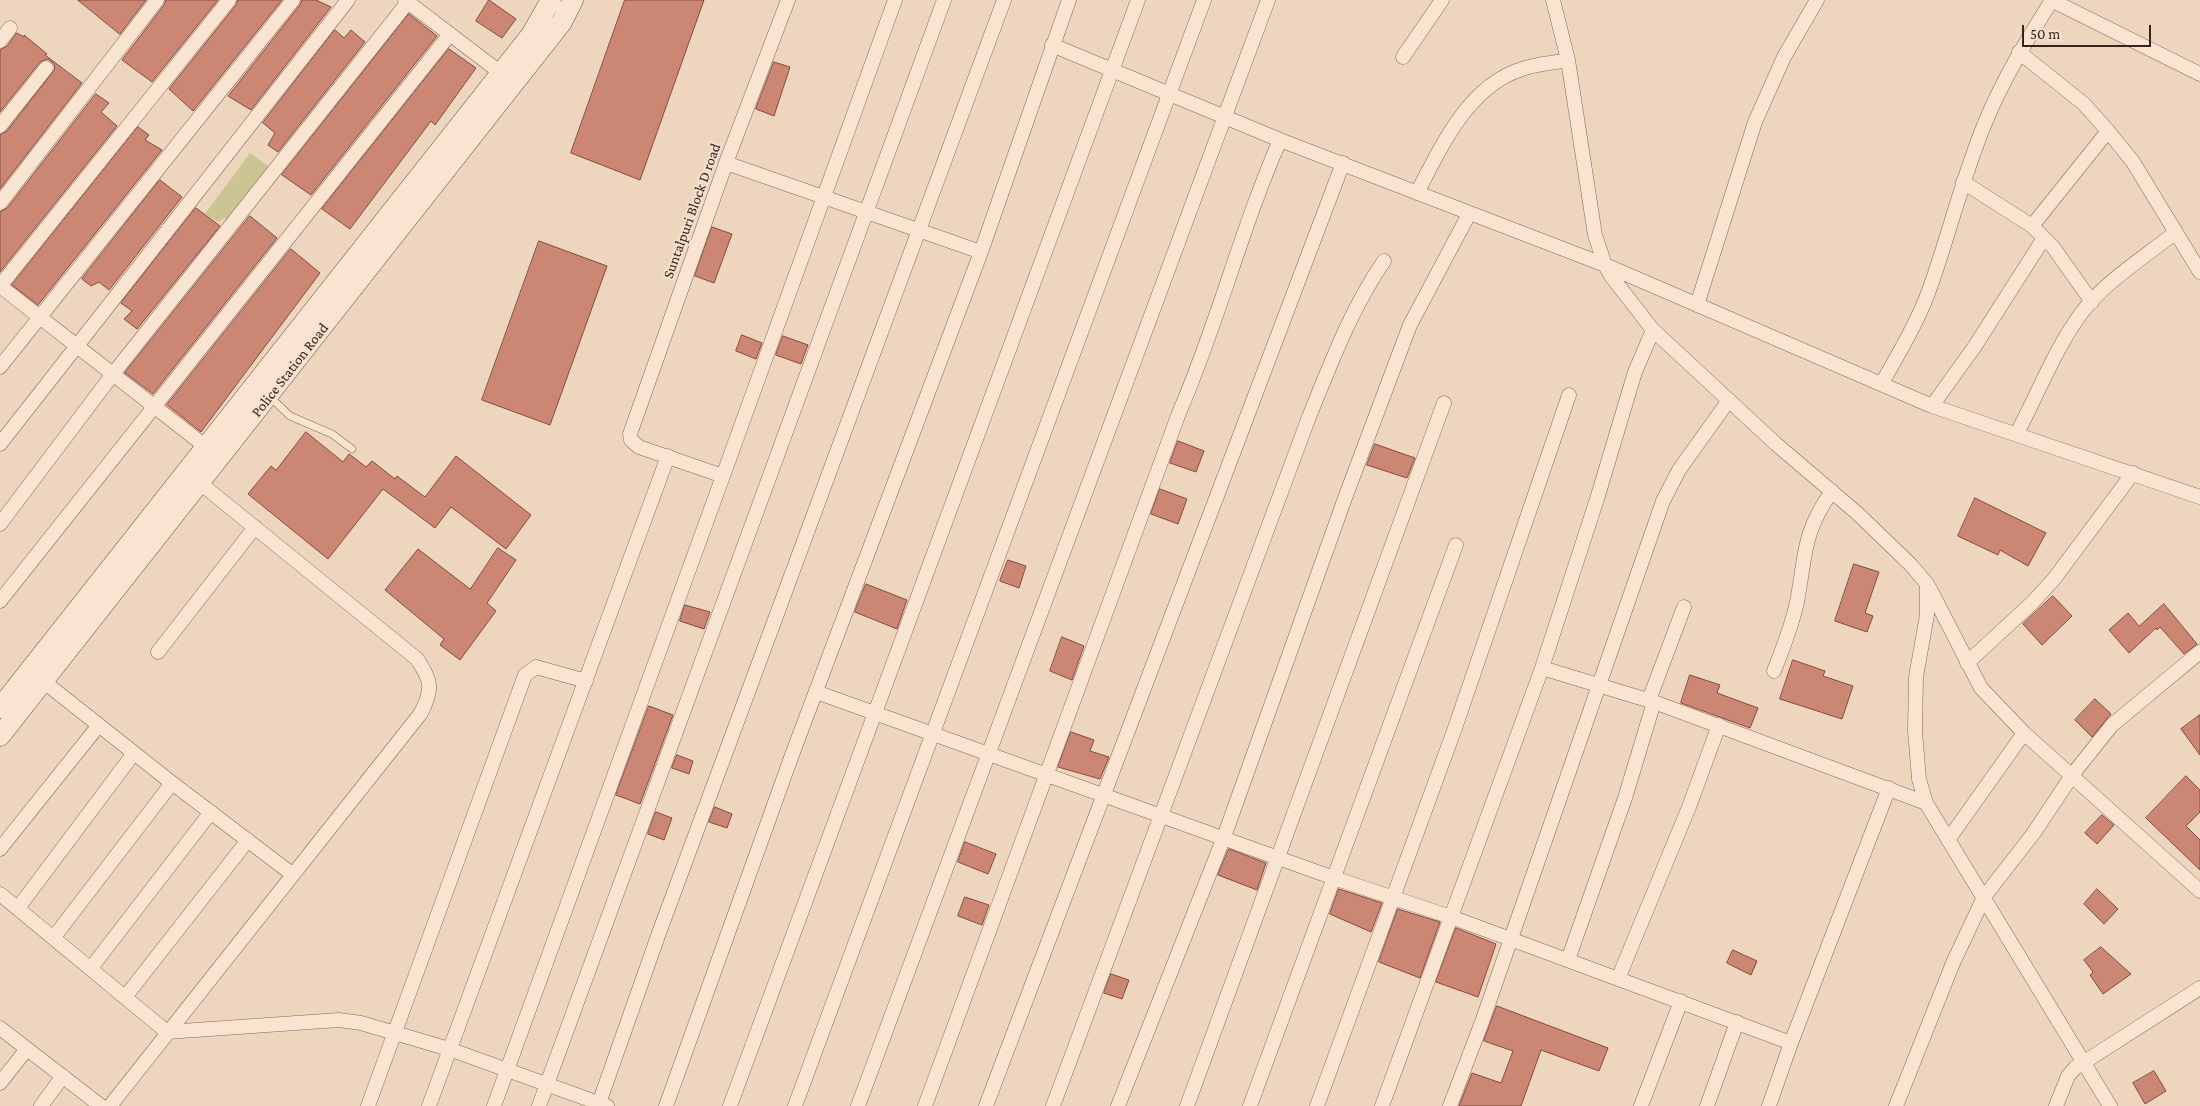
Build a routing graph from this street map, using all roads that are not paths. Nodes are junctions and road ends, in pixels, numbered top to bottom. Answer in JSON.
{"nodes":[{"id":1,"x":157,"y":0,"type":"edge"},
{"id":2,"x":229,"y":0,"type":"edge"},
{"id":3,"x":293,"y":0,"type":"edge"},
{"id":4,"x":348,"y":0,"type":"edge"},
{"id":5,"x":552,"y":0,"type":"edge"},
{"id":6,"x":573,"y":0,"type":"edge"},
{"id":7,"x":788,"y":0,"type":"edge"},
{"id":8,"x":895,"y":0,"type":"edge"},
{"id":9,"x":944,"y":0,"type":"edge"},
{"id":10,"x":1004,"y":0,"type":"edge"},
{"id":11,"x":1069,"y":0,"type":"edge"},
{"id":12,"x":1138,"y":0,"type":"edge"},
{"id":13,"x":1204,"y":0,"type":"edge"},
{"id":14,"x":1268,"y":0,"type":"edge"},
{"id":15,"x":1442,"y":0,"type":"edge"},
{"id":16,"x":1553,"y":0,"type":"edge"},
{"id":17,"x":1817,"y":0,"type":"edge"},
{"id":18,"x":2052,"y":0,"type":"edge"},
{"id":19,"x":407,"y":1,"type":"edge"},
{"id":20,"x":10,"y":28,"type":"dead end"},
{"id":21,"x":450,"y":34,"type":"junction"},
{"id":22,"x":0,"y":41,"type":"edge"},
{"id":23,"x":1052,"y":45,"type":"junction"},
{"id":24,"x":2019,"y":52,"type":"junction"},
{"id":25,"x":1403,"y":57,"type":"dead end"},
{"id":26,"x":1568,"y":60,"type":"junction"},
{"id":27,"x":46,"y":68,"type":"dead end"},
{"id":28,"x":1112,"y":69,"type":"junction"},
{"id":29,"x":501,"y":73,"type":"junction"},
{"id":30,"x":2200,"y":74,"type":"edge"},
{"id":31,"x":1170,"y":94,"type":"junction"},
{"id":32,"x":1224,"y":115,"type":"junction"},
{"id":33,"x":0,"y":126,"type":"edge"},
{"id":34,"x":2108,"y":131,"type":"junction"},
{"id":35,"x":1280,"y":140,"type":"junction"},
{"id":36,"x":726,"y":163,"type":"junction"},
{"id":37,"x":1342,"y":163,"type":"junction"},
{"id":38,"x":1963,"y":182,"type":"junction"},
{"id":39,"x":1417,"y":193,"type":"junction"},
{"id":40,"x":823,"y":196,"type":"junction"},
{"id":41,"x":0,"y":203,"type":"edge"},
{"id":42,"x":865,"y":211,"type":"junction"},
{"id":43,"x":1469,"y":214,"type":"junction"},
{"id":44,"x":2032,"y":226,"type":"junction"},
{"id":45,"x":919,"y":230,"type":"junction"},
{"id":46,"x":2176,"y":232,"type":"junction"},
{"id":47,"x":2044,"y":238,"type":"junction"},
{"id":48,"x":981,"y":252,"type":"junction"},
{"id":49,"x":1384,"y":261,"type":"dead end"},
{"id":50,"x":1605,"y":265,"type":"junction"},
{"id":51,"x":2200,"y":272,"type":"edge"},
{"id":52,"x":0,"y":286,"type":"edge"},
{"id":53,"x":2092,"y":302,"type":"junction"},
{"id":54,"x":1697,"y":305,"type":"junction"},
{"id":55,"x":39,"y":317,"type":"junction"},
{"id":56,"x":1654,"y":330,"type":"junction"},
{"id":57,"x":76,"y":346,"type":"junction"},
{"id":58,"x":0,"y":367,"type":"edge"},
{"id":59,"x":113,"y":374,"type":"junction"},
{"id":60,"x":1882,"y":383,"type":"junction"},
{"id":61,"x":1569,"y":395,"type":"dead end"},
{"id":62,"x":269,"y":396,"type":"junction"},
{"id":63,"x":1729,"y":400,"type":"junction"},
{"id":64,"x":1444,"y":403,"type":"dead end"},
{"id":65,"x":154,"y":406,"type":"junction"},
{"id":66,"x":1932,"y":406,"type":"junction"},
{"id":67,"x":2018,"y":433,"type":"junction"},
{"id":68,"x":0,"y":444,"type":"edge"},
{"id":69,"x":205,"y":446,"type":"junction"},
{"id":70,"x":352,"y":449,"type":"dead end"},
{"id":71,"x":668,"y":456,"type":"junction"},
{"id":72,"x":2133,"y":473,"type":"junction"},
{"id":73,"x":723,"y":476,"type":"junction"},
{"id":74,"x":200,"y":483,"type":"junction"},
{"id":75,"x":1832,"y":491,"type":"junction"},
{"id":76,"x":2200,"y":497,"type":"edge"},
{"id":77,"x":0,"y":524,"type":"edge"},
{"id":78,"x":255,"y":527,"type":"junction"},
{"id":79,"x":1456,"y":545,"type":"dead end"},
{"id":80,"x":1927,"y":584,"type":"junction"},
{"id":81,"x":0,"y":601,"type":"edge"},
{"id":82,"x":1684,"y":607,"type":"dead end"},
{"id":83,"x":158,"y":652,"type":"dead end"},
{"id":84,"x":2200,"y":652,"type":"edge"},
{"id":85,"x":1967,"y":663,"type":"junction"},
{"id":86,"x":1542,"y":668,"type":"junction"},
{"id":87,"x":1774,"y":671,"type":"dead end"},
{"id":88,"x":43,"y":681,"type":"junction"},
{"id":89,"x":586,"y":681,"type":"junction"},
{"id":90,"x":1598,"y":685,"type":"junction"},
{"id":91,"x":816,"y":692,"type":"junction"},
{"id":92,"x":1651,"y":701,"type":"junction"},
{"id":93,"x":0,"y":708,"type":"edge"},
{"id":94,"x":876,"y":713,"type":"junction"},
{"id":95,"x":99,"y":725,"type":"junction"},
{"id":96,"x":1719,"y":726,"type":"junction"},
{"id":97,"x":2024,"y":733,"type":"junction"},
{"id":98,"x":935,"y":735,"type":"junction"},
{"id":99,"x":0,"y":736,"type":"edge"},
{"id":100,"x":134,"y":753,"type":"junction"},
{"id":101,"x":990,"y":753,"type":"junction"},
{"id":102,"x":1046,"y":774,"type":"junction"},
{"id":103,"x":2073,"y":774,"type":"junction"},
{"id":104,"x":172,"y":783,"type":"junction"},
{"id":105,"x":1889,"y":788,"type":"junction"},
{"id":106,"x":1103,"y":796,"type":"junction"},
{"id":107,"x":1926,"y":803,"type":"junction"},
{"id":108,"x":211,"y":812,"type":"junction"},
{"id":109,"x":1162,"y":815,"type":"junction"},
{"id":110,"x":1224,"y":837,"type":"junction"},
{"id":111,"x":248,"y":840,"type":"junction"},
{"id":112,"x":1948,"y":840,"type":"junction"},
{"id":113,"x":0,"y":849,"type":"edge"},
{"id":114,"x":1278,"y":857,"type":"junction"},
{"id":115,"x":292,"y":874,"type":"junction"},
{"id":116,"x":1334,"y":878,"type":"junction"},
{"id":117,"x":2200,"y":891,"type":"edge"},
{"id":118,"x":0,"y":894,"type":"edge"},
{"id":119,"x":1984,"y":897,"type":"junction"},
{"id":120,"x":1393,"y":898,"type":"junction"},
{"id":121,"x":18,"y":908,"type":"junction"},
{"id":122,"x":1451,"y":917,"type":"junction"},
{"id":123,"x":54,"y":937,"type":"junction"},
{"id":124,"x":1510,"y":939,"type":"junction"},
{"id":125,"x":1568,"y":960,"type":"junction"},
{"id":126,"x":91,"y":968,"type":"junction"},
{"id":127,"x":1618,"y":979,"type":"junction"},
{"id":128,"x":2198,"y":994,"type":"edge"},
{"id":129,"x":126,"y":996,"type":"junction"},
{"id":130,"x":1680,"y":1001,"type":"junction"},
{"id":131,"x":1737,"y":1022,"type":"junction"},
{"id":132,"x":0,"y":1028,"type":"edge"},
{"id":133,"x":167,"y":1032,"type":"junction"},
{"id":134,"x":396,"y":1032,"type":"junction"},
{"id":135,"x":1791,"y":1043,"type":"junction"},
{"id":136,"x":26,"y":1049,"type":"junction"},
{"id":137,"x":450,"y":1049,"type":"junction"},
{"id":138,"x":2085,"y":1062,"type":"junction"},
{"id":139,"x":508,"y":1069,"type":"junction"},
{"id":140,"x":63,"y":1076,"type":"junction"},
{"id":141,"x":0,"y":1083,"type":"edge"},
{"id":142,"x":547,"y":1084,"type":"junction"},
{"id":143,"x":602,"y":1105,"type":"edge"},
{"id":144,"x":41,"y":1106,"type":"edge"},
{"id":145,"x":100,"y":1106,"type":"edge"},
{"id":146,"x":110,"y":1106,"type":"edge"},
{"id":147,"x":368,"y":1106,"type":"edge"},
{"id":148,"x":429,"y":1106,"type":"edge"},
{"id":149,"x":494,"y":1106,"type":"edge"},
{"id":150,"x":539,"y":1106,"type":"edge"},
{"id":151,"x":666,"y":1106,"type":"edge"},
{"id":152,"x":730,"y":1106,"type":"edge"},
{"id":153,"x":795,"y":1106,"type":"edge"},
{"id":154,"x":858,"y":1106,"type":"edge"},
{"id":155,"x":925,"y":1106,"type":"edge"},
{"id":156,"x":986,"y":1106,"type":"edge"},
{"id":157,"x":1053,"y":1106,"type":"edge"},
{"id":158,"x":1118,"y":1106,"type":"edge"},
{"id":159,"x":1187,"y":1106,"type":"edge"},
{"id":160,"x":1250,"y":1106,"type":"edge"},
{"id":161,"x":1317,"y":1106,"type":"edge"},
{"id":162,"x":1382,"y":1106,"type":"edge"},
{"id":163,"x":1450,"y":1106,"type":"edge"},
{"id":164,"x":1641,"y":1106,"type":"edge"},
{"id":165,"x":1707,"y":1106,"type":"edge"},
{"id":166,"x":1769,"y":1106,"type":"edge"},
{"id":167,"x":1896,"y":1106,"type":"edge"},
{"id":168,"x":2056,"y":1106,"type":"edge"},
{"id":169,"x":2110,"y":1106,"type":"edge"}],
"edges":[{"from":1,"to":41,"type":"street"},
{"from":2,"to":52,"type":"street"},
{"from":3,"to":55,"type":"street"},
{"from":4,"to":57,"type":"street"},
{"from":5,"to":29,"type":"street","name":"Police Station Road"},
{"from":6,"to":62,"type":"street","name":"Police Station Road"},
{"from":7,"to":36,"type":"street","name":"Suntalpuri Block D road"},
{"from":8,"to":40,"type":"street"},
{"from":9,"to":42,"type":"street"},
{"from":10,"to":45,"type":"street"},
{"from":11,"to":23,"type":"street"},
{"from":12,"to":28,"type":"street"},
{"from":13,"to":31,"type":"street"},
{"from":14,"to":32,"type":"street"},
{"from":15,"to":25,"type":"street"},
{"from":16,"to":26,"type":"street"},
{"from":17,"to":54,"type":"street"},
{"from":18,"to":24,"type":"street"},
{"from":18,"to":30,"type":"street"},
{"from":19,"to":21,"type":"street"},
{"from":19,"to":59,"type":"street"},
{"from":20,"to":22,"type":"street"},
{"from":21,"to":29,"type":"street"},
{"from":21,"to":65,"type":"street"},
{"from":23,"to":28,"type":"street"},
{"from":23,"to":48,"type":"street"},
{"from":24,"to":34,"type":"street"},
{"from":24,"to":38,"type":"street"},
{"from":26,"to":39,"type":"street"},
{"from":26,"to":50,"type":"street"},
{"from":27,"to":33,"type":"street"},
{"from":28,"to":31,"type":"street"},
{"from":28,"to":94,"type":"street"},
{"from":29,"to":69,"type":"street","name":"Police Station Road"},
{"from":31,"to":32,"type":"street"},
{"from":31,"to":98,"type":"street"},
{"from":32,"to":35,"type":"street"},
{"from":32,"to":101,"type":"street"},
{"from":34,"to":44,"type":"street"},
{"from":34,"to":46,"type":"street"},
{"from":35,"to":37,"type":"street"},
{"from":35,"to":102,"type":"street"},
{"from":36,"to":40,"type":"street"},
{"from":36,"to":71,"type":"street","name":"Suntalpuri Block D road"},
{"from":37,"to":39,"type":"street"},
{"from":37,"to":106,"type":"street"},
{"from":38,"to":44,"type":"street"},
{"from":38,"to":60,"type":"street"},
{"from":39,"to":43,"type":"street"},
{"from":40,"to":42,"type":"street"},
{"from":40,"to":73,"type":"street"},
{"from":42,"to":45,"type":"street"},
{"from":42,"to":142,"type":"street"},
{"from":43,"to":50,"type":"street"},
{"from":43,"to":110,"type":"street"},
{"from":44,"to":47,"type":"street"},
{"from":45,"to":48,"type":"street"},
{"from":45,"to":143,"type":"street"},
{"from":46,"to":51,"type":"street"},
{"from":46,"to":53,"type":"street"},
{"from":47,"to":53,"type":"street"},
{"from":47,"to":66,"type":"street"},
{"from":48,"to":91,"type":"street"},
{"from":49,"to":109,"type":"street"},
{"from":50,"to":54,"type":"street"},
{"from":50,"to":56,"type":"street"},
{"from":52,"to":55,"type":"street"},
{"from":53,"to":67,"type":"street"},
{"from":54,"to":60,"type":"street"},
{"from":55,"to":57,"type":"street"},
{"from":55,"to":58,"type":"street"},
{"from":56,"to":63,"type":"street"},
{"from":56,"to":86,"type":"street"},
{"from":57,"to":59,"type":"street"},
{"from":57,"to":68,"type":"street"},
{"from":59,"to":65,"type":"street"},
{"from":59,"to":77,"type":"street"},
{"from":60,"to":66,"type":"street"},
{"from":61,"to":120,"type":"street"},
{"from":62,"to":70,"type":"lane"},
{"from":62,"to":74,"type":"street","name":"Police Station Road"},
{"from":63,"to":75,"type":"street"},
{"from":63,"to":90,"type":"street"},
{"from":64,"to":114,"type":"street"},
{"from":65,"to":69,"type":"street"},
{"from":65,"to":81,"type":"street"},
{"from":66,"to":67,"type":"street"},
{"from":67,"to":72,"type":"street"},
{"from":69,"to":93,"type":"street","name":"Police Station Road"},
{"from":71,"to":73,"type":"street"},
{"from":71,"to":89,"type":"street"},
{"from":72,"to":76,"type":"street"},
{"from":72,"to":85,"type":"street"},
{"from":73,"to":139,"type":"street"},
{"from":74,"to":78,"type":"street"},
{"from":74,"to":88,"type":"street","name":"Police Station Road"},
{"from":75,"to":80,"type":"street"},
{"from":75,"to":87,"type":"street"},
{"from":78,"to":83,"type":"street"},
{"from":78,"to":115,"type":"street"},
{"from":79,"to":116,"type":"street"},
{"from":80,"to":85,"type":"street"},
{"from":80,"to":107,"type":"street"},
{"from":82,"to":92,"type":"street"},
{"from":84,"to":103,"type":"street"},
{"from":85,"to":97,"type":"street"},
{"from":86,"to":90,"type":"street"},
{"from":86,"to":122,"type":"street"},
{"from":88,"to":95,"type":"street"},
{"from":88,"to":99,"type":"street","name":"Police Station Road"},
{"from":89,"to":134,"type":"street"},
{"from":89,"to":137,"type":"street"},
{"from":90,"to":92,"type":"street"},
{"from":90,"to":124,"type":"street"},
{"from":91,"to":94,"type":"street"},
{"from":91,"to":151,"type":"street"},
{"from":92,"to":96,"type":"street"},
{"from":92,"to":125,"type":"street"},
{"from":94,"to":98,"type":"street"},
{"from":94,"to":152,"type":"street"},
{"from":95,"to":100,"type":"street"},
{"from":95,"to":113,"type":"street"},
{"from":96,"to":105,"type":"street"},
{"from":96,"to":127,"type":"street"},
{"from":97,"to":103,"type":"street"},
{"from":97,"to":112,"type":"street"},
{"from":98,"to":101,"type":"street"},
{"from":98,"to":153,"type":"street"},
{"from":100,"to":104,"type":"street"},
{"from":100,"to":121,"type":"street"},
{"from":101,"to":102,"type":"street"},
{"from":101,"to":154,"type":"street"},
{"from":102,"to":106,"type":"street"},
{"from":102,"to":155,"type":"street"},
{"from":103,"to":117,"type":"street"},
{"from":103,"to":119,"type":"street"},
{"from":104,"to":108,"type":"street"},
{"from":104,"to":123,"type":"street"},
{"from":105,"to":107,"type":"street"},
{"from":105,"to":135,"type":"street"},
{"from":106,"to":109,"type":"street"},
{"from":106,"to":156,"type":"street"},
{"from":107,"to":112,"type":"street"},
{"from":108,"to":111,"type":"street"},
{"from":108,"to":126,"type":"street"},
{"from":109,"to":110,"type":"street"},
{"from":109,"to":157,"type":"street"},
{"from":110,"to":114,"type":"street"},
{"from":110,"to":158,"type":"street"},
{"from":111,"to":115,"type":"street"},
{"from":111,"to":129,"type":"street"},
{"from":112,"to":119,"type":"street"},
{"from":114,"to":116,"type":"street"},
{"from":114,"to":159,"type":"street"},
{"from":115,"to":133,"type":"street"},
{"from":116,"to":120,"type":"street"},
{"from":116,"to":160,"type":"street"},
{"from":118,"to":121,"type":"street"},
{"from":119,"to":138,"type":"street"},
{"from":119,"to":167,"type":"street"},
{"from":120,"to":122,"type":"street"},
{"from":120,"to":161,"type":"street"},
{"from":121,"to":123,"type":"street"},
{"from":122,"to":124,"type":"street"},
{"from":122,"to":162,"type":"street"},
{"from":123,"to":126,"type":"street"},
{"from":124,"to":125,"type":"street"},
{"from":124,"to":163,"type":"street"},
{"from":125,"to":127,"type":"street"},
{"from":126,"to":129,"type":"street"},
{"from":127,"to":130,"type":"street"},
{"from":128,"to":138,"type":"street"},
{"from":129,"to":133,"type":"street"},
{"from":130,"to":131,"type":"street"},
{"from":130,"to":164,"type":"street"},
{"from":131,"to":135,"type":"street"},
{"from":131,"to":165,"type":"street"},
{"from":132,"to":136,"type":"street"},
{"from":133,"to":134,"type":"street"},
{"from":133,"to":146,"type":"street"},
{"from":134,"to":137,"type":"street"},
{"from":134,"to":147,"type":"street"},
{"from":135,"to":166,"type":"street"},
{"from":136,"to":140,"type":"street"},
{"from":136,"to":141,"type":"street"},
{"from":137,"to":139,"type":"street"},
{"from":137,"to":148,"type":"street"},
{"from":138,"to":168,"type":"street"},
{"from":138,"to":169,"type":"street"},
{"from":139,"to":142,"type":"street"},
{"from":139,"to":149,"type":"street"},
{"from":140,"to":144,"type":"street"},
{"from":140,"to":145,"type":"street"},
{"from":142,"to":143,"type":"street"},
{"from":142,"to":150,"type":"street"}]}
